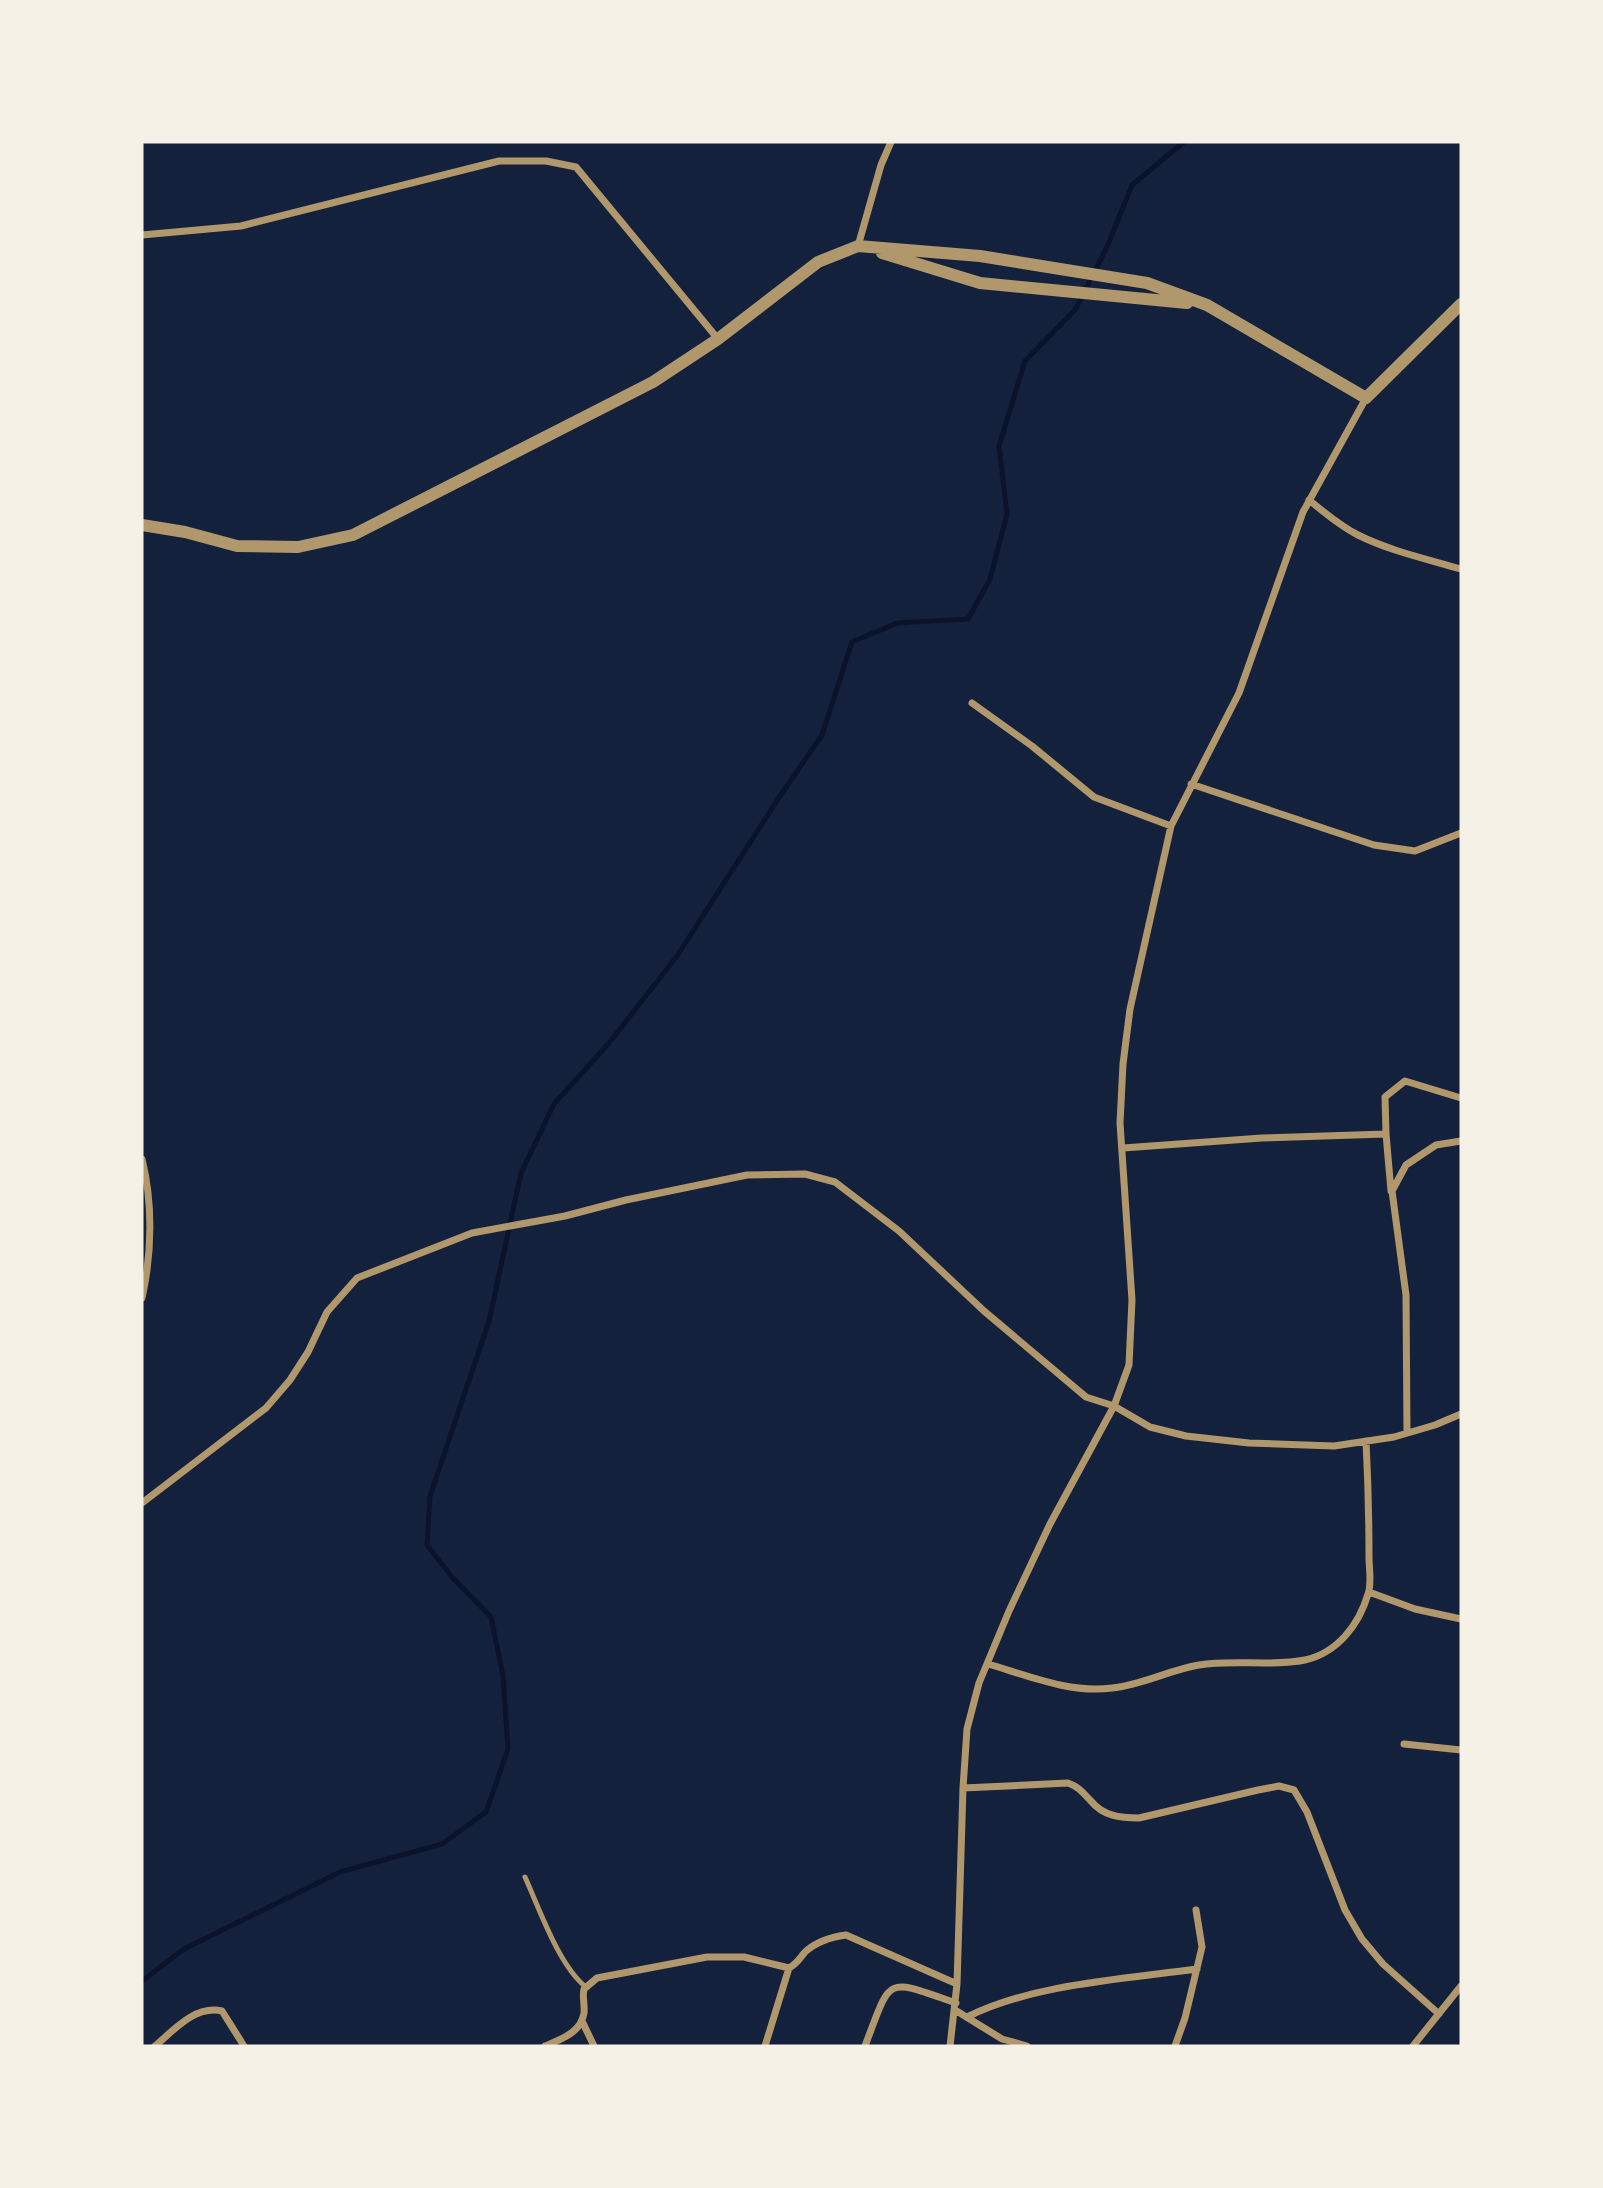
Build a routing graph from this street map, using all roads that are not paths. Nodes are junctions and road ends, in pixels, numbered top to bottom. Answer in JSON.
{"nodes":[{"id":1,"x":891,"y":142,"type":"edge"},
{"id":2,"x":142,"y":235,"type":"edge"},
{"id":3,"x":859,"y":246,"type":"junction"},
{"id":4,"x":1461,"y":304,"type":"edge"},
{"id":5,"x":1207,"y":305,"type":"junction"},
{"id":6,"x":718,"y":339,"type":"junction"},
{"id":7,"x":1366,"y":398,"type":"junction"},
{"id":8,"x":1309,"y":500,"type":"junction"},
{"id":9,"x":142,"y":525,"type":"edge"},
{"id":10,"x":1461,"y":569,"type":"edge"},
{"id":11,"x":972,"y":703,"type":"dead end"},
{"id":12,"x":1191,"y":784,"type":"junction"},
{"id":13,"x":1171,"y":826,"type":"junction"},
{"id":14,"x":1461,"y":834,"type":"edge"},
{"id":15,"x":1461,"y":1098,"type":"edge"},
{"id":16,"x":1386,"y":1135,"type":"junction"},
{"id":17,"x":1461,"y":1141,"type":"edge"},
{"id":18,"x":1123,"y":1148,"type":"junction"},
{"id":19,"x":142,"y":1159,"type":"edge"},
{"id":20,"x":1391,"y":1191,"type":"junction"},
{"id":21,"x":142,"y":1298,"type":"edge"},
{"id":22,"x":1114,"y":1406,"type":"junction"},
{"id":23,"x":1461,"y":1414,"type":"edge"},
{"id":24,"x":1407,"y":1433,"type":"junction"},
{"id":25,"x":1366,"y":1441,"type":"junction"},
{"id":26,"x":142,"y":1503,"type":"edge"},
{"id":27,"x":1369,"y":1592,"type":"junction"},
{"id":28,"x":1461,"y":1619,"type":"edge"},
{"id":29,"x":988,"y":1664,"type":"junction"},
{"id":30,"x":1404,"y":1744,"type":"dead end"},
{"id":31,"x":1461,"y":1750,"type":"edge"},
{"id":32,"x":963,"y":1787,"type":"junction"},
{"id":33,"x":525,"y":1877,"type":"dead end"},
{"id":34,"x":1196,"y":1910,"type":"dead end"},
{"id":35,"x":789,"y":1968,"type":"junction"},
{"id":36,"x":1197,"y":1969,"type":"junction"},
{"id":37,"x":957,"y":1984,"type":"junction"},
{"id":38,"x":1461,"y":1986,"type":"edge"},
{"id":39,"x":586,"y":1987,"type":"junction"},
{"id":40,"x":956,"y":2007,"type":"junction"},
{"id":41,"x":1439,"y":2014,"type":"junction"},
{"id":42,"x":967,"y":2017,"type":"junction"},
{"id":43,"x":582,"y":2021,"type":"junction"},
{"id":44,"x":155,"y":2046,"type":"edge"},
{"id":45,"x":244,"y":2046,"type":"edge"},
{"id":46,"x":545,"y":2046,"type":"edge"},
{"id":47,"x":594,"y":2046,"type":"edge"},
{"id":48,"x":765,"y":2046,"type":"edge"},
{"id":49,"x":865,"y":2046,"type":"edge"},
{"id":50,"x":950,"y":2046,"type":"edge"},
{"id":51,"x":1027,"y":2046,"type":"edge"},
{"id":52,"x":1175,"y":2046,"type":"edge"},
{"id":53,"x":1413,"y":2046,"type":"edge"}],
"edges":[{"from":1,"to":3,"type":"street"},
{"from":2,"to":6,"type":"street"},
{"from":3,"to":5,"type":"street"},
{"from":3,"to":5,"type":"street"},
{"from":3,"to":6,"type":"street"},
{"from":4,"to":7,"type":"street"},
{"from":5,"to":7,"type":"street"},
{"from":6,"to":9,"type":"street"},
{"from":7,"to":8,"type":"street"},
{"from":8,"to":10,"type":"street"},
{"from":8,"to":12,"type":"street"},
{"from":11,"to":13,"type":"street"},
{"from":12,"to":13,"type":"street"},
{"from":12,"to":14,"type":"street"},
{"from":13,"to":18,"type":"street"},
{"from":15,"to":16,"type":"street"},
{"from":16,"to":18,"type":"street"},
{"from":16,"to":20,"type":"street"},
{"from":17,"to":20,"type":"street"},
{"from":18,"to":22,"type":"street"},
{"from":19,"to":21,"type":"street"},
{"from":20,"to":24,"type":"street"},
{"from":22,"to":25,"type":"street"},
{"from":22,"to":26,"type":"street"},
{"from":22,"to":29,"type":"street"},
{"from":23,"to":24,"type":"street"},
{"from":24,"to":25,"type":"street"},
{"from":25,"to":27,"type":"street"},
{"from":27,"to":28,"type":"street"},
{"from":27,"to":29,"type":"street"},
{"from":29,"to":32,"type":"street"},
{"from":30,"to":31,"type":"street"},
{"from":32,"to":37,"type":"street"},
{"from":32,"to":41,"type":"street"},
{"from":33,"to":39,"type":"lane"},
{"from":34,"to":36,"type":"street"},
{"from":35,"to":37,"type":"street"},
{"from":35,"to":39,"type":"street"},
{"from":35,"to":48,"type":"street"},
{"from":36,"to":42,"type":"street"},
{"from":36,"to":52,"type":"street"},
{"from":37,"to":40,"type":"street"},
{"from":38,"to":41,"type":"street"},
{"from":39,"to":43,"type":"street"},
{"from":40,"to":42,"type":"street"},
{"from":40,"to":49,"type":"street"},
{"from":40,"to":50,"type":"street"},
{"from":41,"to":53,"type":"street"},
{"from":42,"to":51,"type":"street"},
{"from":43,"to":46,"type":"street"},
{"from":43,"to":47,"type":"street"},
{"from":44,"to":45,"type":"street"}]}
